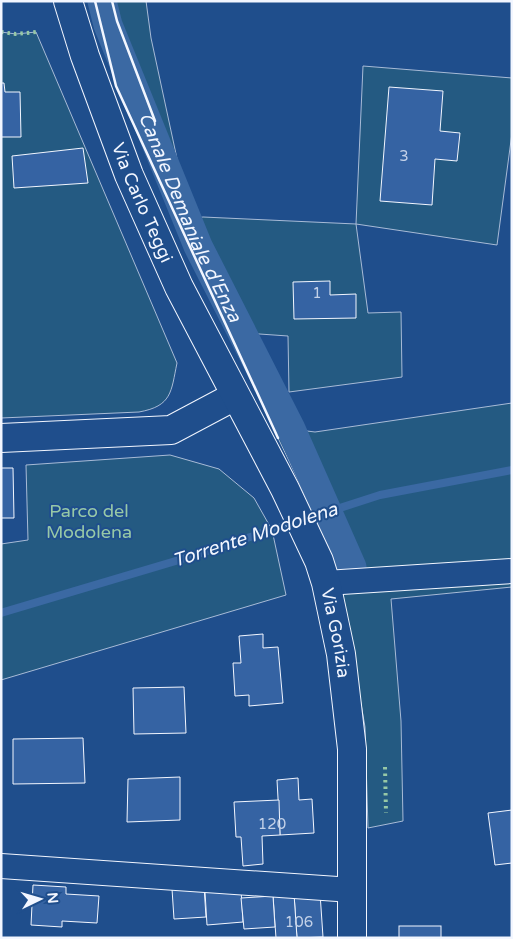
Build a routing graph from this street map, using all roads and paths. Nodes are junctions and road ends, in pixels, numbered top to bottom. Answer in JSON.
{"nodes":[{"id":1,"x":68,"y":1,"type":"edge"},
{"id":2,"x":235,"y":396,"type":"junction"},
{"id":3,"x":1,"y":438,"type":"edge"},
{"id":4,"x":512,"y":571,"type":"edge"},
{"id":5,"x":322,"y":572,"type":"junction"},
{"id":6,"x":1,"y":866,"type":"edge"},
{"id":7,"x":352,"y":890,"type":"junction"},
{"id":8,"x":352,"y":938,"type":"edge"}],
"edges":[{"from":1,"to":2,"type":"main road","name":"Via Carlo Teggi"},
{"from":2,"to":3,"type":"main road"},
{"from":2,"to":5,"type":"main road","name":"Via Gorizia"},
{"from":4,"to":5,"type":"street"},
{"from":5,"to":7,"type":"main road","name":"Via Gorizia"},
{"from":6,"to":7,"type":"street"},
{"from":7,"to":8,"type":"main road","name":"Via Gorizia"}]}
